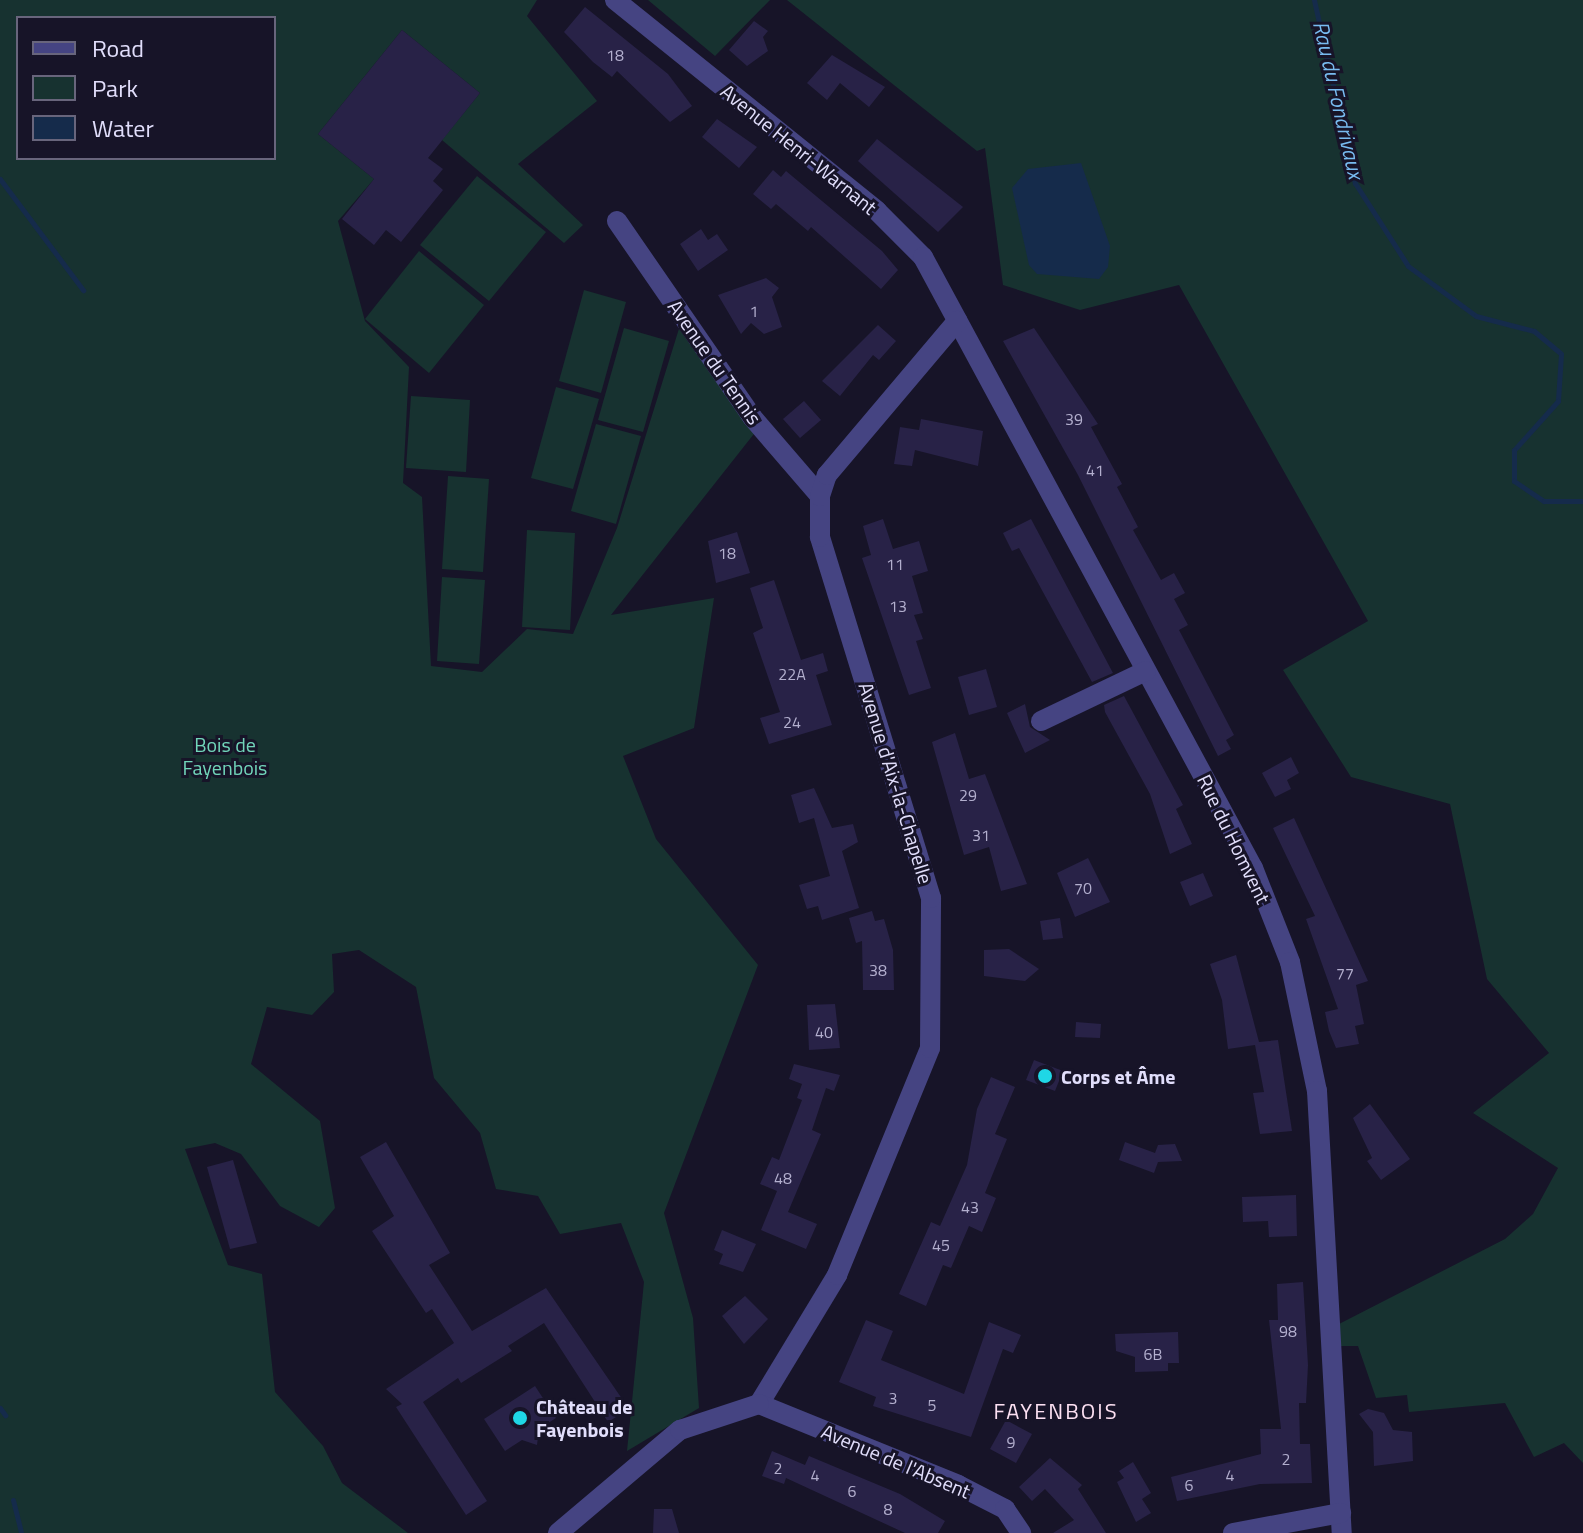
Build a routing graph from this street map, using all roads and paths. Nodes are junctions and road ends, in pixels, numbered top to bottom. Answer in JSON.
{"nodes":[{"id":1,"x":615,"y":0,"type":"edge"},
{"id":2,"x":617,"y":221,"type":"dead end"},
{"id":3,"x":957,"y":321,"type":"junction"},
{"id":4,"x":820,"y":496,"type":"junction"},
{"id":5,"x":1146,"y":671,"type":"junction"},
{"id":6,"x":1041,"y":721,"type":"dead end"},
{"id":7,"x":759,"y":1404,"type":"junction"},
{"id":8,"x":1342,"y":1523,"type":"edge"},
{"id":9,"x":571,"y":1528,"type":"edge"},
{"id":10,"x":1021,"y":1533,"type":"edge"},
{"id":11,"x":1233,"y":1533,"type":"edge"}],
"edges":[{"from":1,"to":3,"type":"street","name":"Avenue Henri-Warnant"},
{"from":2,"to":4,"type":"street","name":"Avenue du Tennis"},
{"from":3,"to":4,"type":"street","name":"Avenue d'Aix-la-Chapelle"},
{"from":3,"to":5,"type":"street","name":"Rue du Homvent"},
{"from":4,"to":7,"type":"street","name":"Avenue d'Aix-la-Chapelle"},
{"from":5,"to":6,"type":"street"},
{"from":5,"to":8,"type":"street","name":"Rue du Homvent"},
{"from":7,"to":9,"type":"street"},
{"from":7,"to":10,"type":"street","name":"Avenue de l'Absent"},
{"from":8,"to":11,"type":"street"}]}
